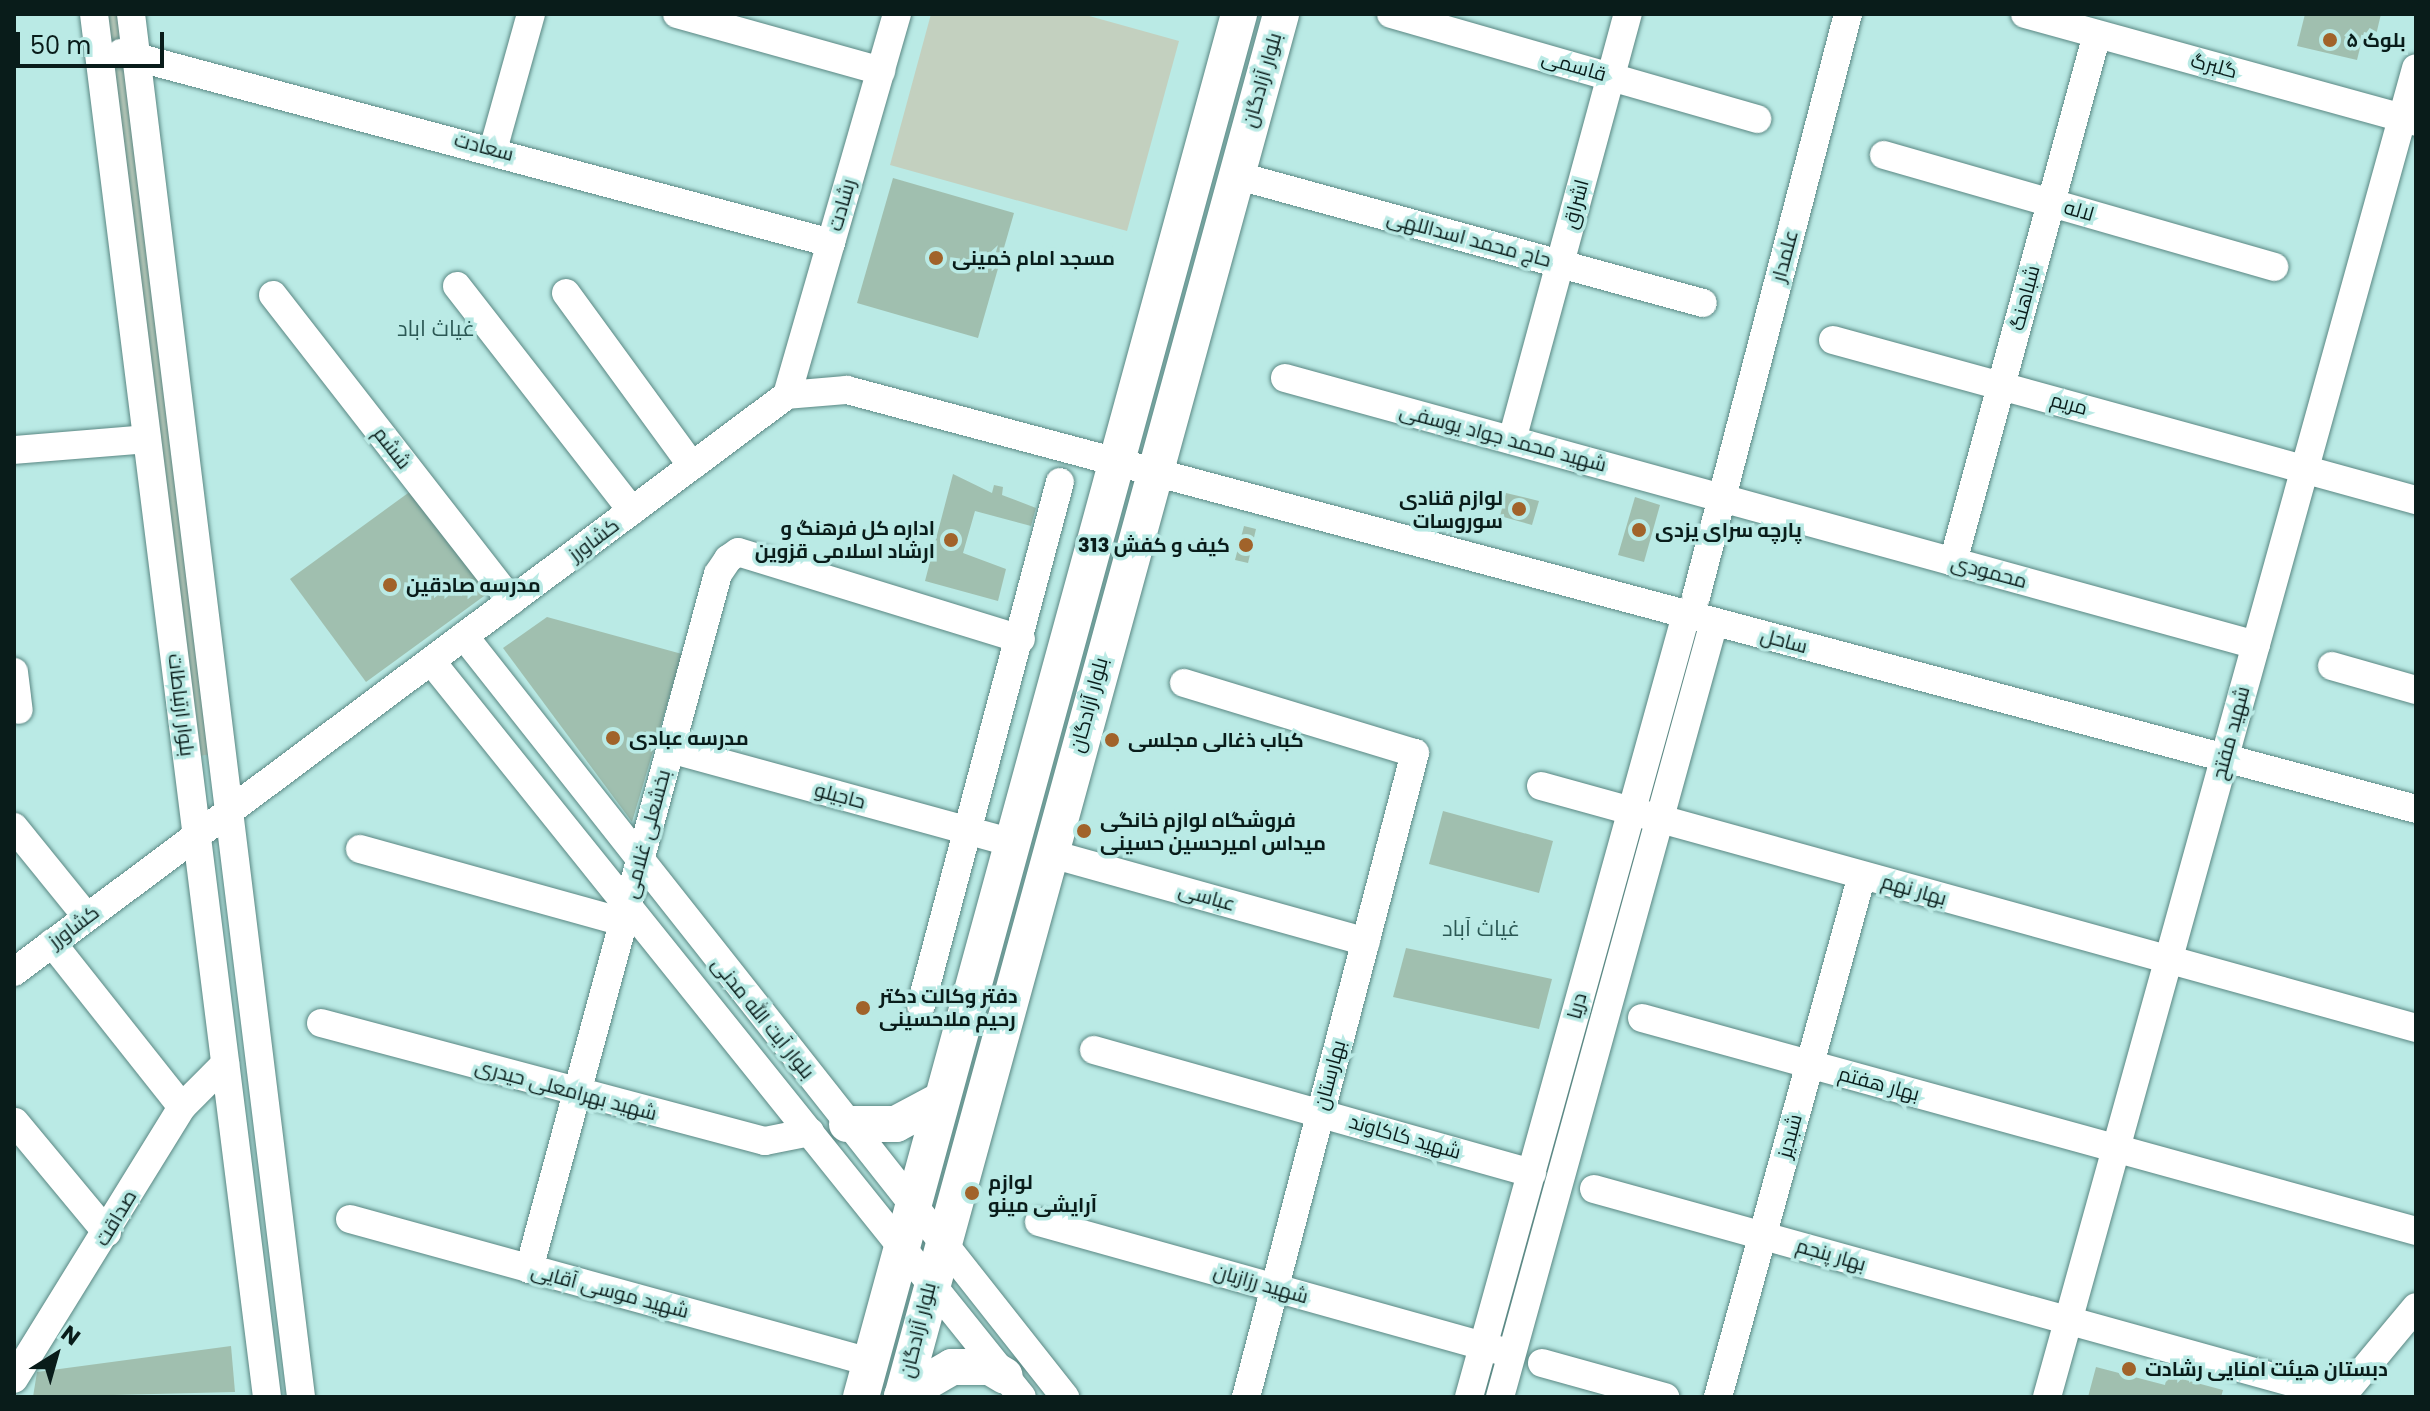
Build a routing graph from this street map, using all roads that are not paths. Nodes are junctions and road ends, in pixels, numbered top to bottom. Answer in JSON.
{"nodes":[{"id":1,"x":94,"y":14,"type":"edge"},
{"id":2,"x":131,"y":14,"type":"edge"},
{"id":3,"x":531,"y":14,"type":"edge"},
{"id":4,"x":677,"y":14,"type":"edge"},
{"id":5,"x":897,"y":14,"type":"edge"},
{"id":6,"x":1239,"y":14,"type":"edge"},
{"id":7,"x":1281,"y":14,"type":"edge"},
{"id":8,"x":1391,"y":14,"type":"edge"},
{"id":9,"x":1628,"y":14,"type":"edge"},
{"id":10,"x":1848,"y":14,"type":"edge"},
{"id":11,"x":2025,"y":14,"type":"edge"},
{"id":12,"x":2097,"y":34,"type":"junction"},
{"id":13,"x":98,"y":48,"type":"junction"},
{"id":14,"x":136,"y":56,"type":"junction"},
{"id":15,"x":2416,"y":68,"type":"edge"},
{"id":16,"x":881,"y":71,"type":"junction"},
{"id":17,"x":1611,"y":77,"type":"junction"},
{"id":18,"x":1757,"y":119,"type":"dead end"},
{"id":19,"x":2409,"y":120,"type":"edge"},
{"id":20,"x":493,"y":150,"type":"junction"},
{"id":21,"x":1884,"y":155,"type":"dead end"},
{"id":22,"x":1235,"y":175,"type":"junction"},
{"id":23,"x":2051,"y":203,"type":"junction"},
{"id":24,"x":831,"y":243,"type":"junction"},
{"id":25,"x":1560,"y":264,"type":"junction"},
{"id":26,"x":2274,"y":267,"type":"dead end"},
{"id":27,"x":457,"y":286,"type":"dead end"},
{"id":28,"x":566,"y":293,"type":"dead end"},
{"id":29,"x":273,"y":295,"type":"dead end"},
{"id":30,"x":1703,"y":303,"type":"dead end"},
{"id":31,"x":1833,"y":340,"type":"dead end"},
{"id":32,"x":1285,"y":378,"type":"dead end"},
{"id":33,"x":2001,"y":386,"type":"junction"},
{"id":34,"x":787,"y":395,"type":"junction"},
{"id":35,"x":147,"y":439,"type":"junction"},
{"id":36,"x":1512,"y":440,"type":"junction"},
{"id":37,"x":14,"y":450,"type":"edge"},
{"id":38,"x":1115,"y":463,"type":"junction"},
{"id":39,"x":692,"y":466,"type":"junction"},
{"id":40,"x":2304,"y":469,"type":"junction"},
{"id":41,"x":1153,"y":473,"type":"junction"},
{"id":42,"x":1060,"y":482,"type":"dead end"},
{"id":43,"x":1722,"y":498,"type":"junction"},
{"id":44,"x":2416,"y":500,"type":"edge"},
{"id":45,"x":632,"y":511,"type":"junction"},
{"id":46,"x":1953,"y":562,"type":"junction"},
{"id":47,"x":511,"y":601,"type":"junction"},
{"id":48,"x":1691,"y":606,"type":"junction"},
{"id":49,"x":1714,"y":622,"type":"junction"},
{"id":50,"x":464,"y":636,"type":"junction"},
{"id":51,"x":1021,"y":639,"type":"junction"},
{"id":52,"x":2256,"y":645,"type":"junction"},
{"id":53,"x":431,"y":661,"type":"junction"},
{"id":54,"x":2332,"y":666,"type":"dead end"},
{"id":55,"x":14,"y":672,"type":"edge"},
{"id":56,"x":1184,"y":683,"type":"dead end"},
{"id":57,"x":2416,"y":690,"type":"edge"},
{"id":58,"x":19,"y":710,"type":"dead end"},
{"id":59,"x":670,"y":749,"type":"junction"},
{"id":60,"x":2224,"y":758,"type":"junction"},
{"id":61,"x":1541,"y":786,"type":"dead end"},
{"id":62,"x":2416,"y":809,"type":"edge"},
{"id":63,"x":231,"y":810,"type":"junction"},
{"id":64,"x":1631,"y":811,"type":"junction"},
{"id":65,"x":1660,"y":819,"type":"junction"},
{"id":66,"x":14,"y":827,"type":"edge"},
{"id":67,"x":968,"y":831,"type":"junction"},
{"id":68,"x":196,"y":836,"type":"junction"},
{"id":69,"x":1010,"y":842,"type":"junction"},
{"id":70,"x":360,"y":849,"type":"dead end"},
{"id":71,"x":1048,"y":853,"type":"junction"},
{"id":72,"x":639,"y":863,"type":"junction"},
{"id":73,"x":1862,"y":875,"type":"junction"},
{"id":74,"x":626,"y":912,"type":"junction"},
{"id":75,"x":87,"y":917,"type":"junction"},
{"id":76,"x":1366,"y":942,"type":"junction"},
{"id":77,"x":52,"y":943,"type":"junction"},
{"id":78,"x":2168,"y":961,"type":"junction"},
{"id":79,"x":14,"y":972,"type":"edge"},
{"id":80,"x":1579,"y":1000,"type":"junction"},
{"id":81,"x":921,"y":1005,"type":"dead end"},
{"id":82,"x":1608,"y":1008,"type":"junction"},
{"id":83,"x":1642,"y":1018,"type":"dead end"},
{"id":84,"x":321,"y":1023,"type":"dead end"},
{"id":85,"x":2416,"y":1028,"type":"edge"},
{"id":86,"x":1094,"y":1050,"type":"dead end"},
{"id":87,"x":225,"y":1064,"type":"junction"},
{"id":88,"x":1810,"y":1065,"type":"junction"},
{"id":89,"x":576,"y":1094,"type":"junction"},
{"id":90,"x":939,"y":1101,"type":"junction"},
{"id":91,"x":182,"y":1107,"type":"junction"},
{"id":92,"x":1320,"y":1113,"type":"junction"},
{"id":93,"x":15,"y":1122,"type":"edge"},
{"id":94,"x":847,"y":1124,"type":"junction"},
{"id":95,"x":810,"y":1132,"type":"junction"},
{"id":96,"x":2116,"y":1149,"type":"junction"},
{"id":97,"x":1532,"y":1173,"type":"junction"},
{"id":98,"x":1594,"y":1189,"type":"dead end"},
{"id":99,"x":911,"y":1203,"type":"junction"},
{"id":100,"x":350,"y":1219,"type":"dead end"},
{"id":101,"x":1039,"y":1222,"type":"dead end"},
{"id":102,"x":2416,"y":1231,"type":"edge"},
{"id":103,"x":107,"y":1233,"type":"junction"},
{"id":104,"x":1762,"y":1236,"type":"junction"},
{"id":105,"x":941,"y":1241,"type":"junction"},
{"id":106,"x":900,"y":1244,"type":"junction"},
{"id":107,"x":529,"y":1269,"type":"junction"},
{"id":108,"x":930,"y":1282,"type":"junction"},
{"id":109,"x":1275,"y":1288,"type":"junction"},
{"id":110,"x":2416,"y":1307,"type":"edge"},
{"id":111,"x":2068,"y":1322,"type":"junction"},
{"id":112,"x":1483,"y":1346,"type":"junction"},
{"id":113,"x":1512,"y":1354,"type":"junction"},
{"id":114,"x":870,"y":1362,"type":"junction"},
{"id":115,"x":1542,"y":1363,"type":"dead end"},
{"id":116,"x":14,"y":1379,"type":"edge"},
{"id":117,"x":1013,"y":1386,"type":"edge"},
{"id":118,"x":274,"y":1395,"type":"edge"},
{"id":119,"x":902,"y":1396,"type":"edge"},
{"id":120,"x":301,"y":1397,"type":"edge"},
{"id":121,"x":861,"y":1397,"type":"edge"},
{"id":122,"x":1065,"y":1397,"type":"edge"},
{"id":123,"x":1246,"y":1397,"type":"edge"},
{"id":124,"x":1469,"y":1397,"type":"edge"},
{"id":125,"x":1500,"y":1397,"type":"edge"},
{"id":126,"x":1665,"y":1397,"type":"edge"},
{"id":127,"x":1718,"y":1397,"type":"edge"},
{"id":128,"x":2047,"y":1397,"type":"edge"},
{"id":129,"x":2341,"y":1397,"type":"edge"}],
"edges":[{"from":1,"to":13,"type":"street","name":"بلوار ارتباطات"},
{"from":2,"to":14,"type":"street","name":"بلوار ارتباطات"},
{"from":3,"to":20,"type":"street"},
{"from":4,"to":16,"type":"street"},
{"from":5,"to":16,"type":"street","name":"رشادت"},
{"from":6,"to":38,"type":"main road","name":"بلوار آزادگان"},
{"from":7,"to":22,"type":"main road","name":"بلوار آزادگان"},
{"from":8,"to":17,"type":"street","name":"قاسمی"},
{"from":9,"to":17,"type":"street","name":"اشراق"},
{"from":10,"to":43,"type":"street","name":"علمدار"},
{"from":11,"to":12,"type":"street","name":"گلبرگ"},
{"from":12,"to":19,"type":"street","name":"گلبرگ"},
{"from":12,"to":23,"type":"street","name":"شباهنگ"},
{"from":13,"to":14,"type":"street","name":"سعادت"},
{"from":13,"to":35,"type":"street","name":"بلوار ارتباطات"},
{"from":14,"to":20,"type":"street","name":"سعادت"},
{"from":14,"to":63,"type":"street","name":"بلوار ارتباطات"},
{"from":15,"to":19,"type":"street","name":"شهید مفتح"},
{"from":16,"to":24,"type":"street","name":"رشادت"},
{"from":17,"to":18,"type":"street","name":"قاسمی"},
{"from":17,"to":25,"type":"street","name":"اشراق"},
{"from":19,"to":40,"type":"street","name":"شهید مفتح"},
{"from":20,"to":24,"type":"street","name":"سعادت"},
{"from":21,"to":23,"type":"street","name":"لاله"},
{"from":22,"to":25,"type":"street","name":"حاج محمد اسداللهی"},
{"from":22,"to":41,"type":"main road","name":"بلوار آزادگان"},
{"from":23,"to":26,"type":"street","name":"لاله"},
{"from":23,"to":33,"type":"street","name":"شباهنگ"},
{"from":24,"to":34,"type":"street","name":"رشادت"},
{"from":25,"to":30,"type":"street","name":"حاج محمد اسداللهی"},
{"from":25,"to":36,"type":"street","name":"اشراق"},
{"from":27,"to":45,"type":"street"},
{"from":28,"to":39,"type":"street"},
{"from":29,"to":47,"type":"street","name":"ششم"},
{"from":31,"to":33,"type":"street","name":"مریم"},
{"from":32,"to":36,"type":"street","name":"شهید محمد جواد یوسفی"},
{"from":33,"to":40,"type":"street","name":"مریم"},
{"from":33,"to":46,"type":"street","name":"شباهنگ"},
{"from":34,"to":38,"type":"street"},
{"from":34,"to":39,"type":"street","name":"کشاورز"},
{"from":35,"to":37,"type":"street"},
{"from":35,"to":68,"type":"street","name":"بلوار ارتباطات"},
{"from":36,"to":43,"type":"street","name":"شهید محمد جواد یوسفی"},
{"from":38,"to":41,"type":"street","name":"ساحل"},
{"from":38,"to":69,"type":"main road","name":"بلوار آزادگان"},
{"from":39,"to":45,"type":"street","name":"کشاورز"},
{"from":40,"to":44,"type":"street","name":"مریم"},
{"from":40,"to":52,"type":"street","name":"شهید مفتح"},
{"from":41,"to":48,"type":"street","name":"ساحل"},
{"from":41,"to":71,"type":"main road","name":"بلوار آزادگان"},
{"from":42,"to":51,"type":"street"},
{"from":43,"to":46,"type":"street","name":"محمودی"},
{"from":43,"to":48,"type":"street","name":"علمدار"},
{"from":45,"to":47,"type":"street","name":"کشاورز"},
{"from":46,"to":52,"type":"street","name":"محمودی"},
{"from":47,"to":50,"type":"street","name":"کشاورز"},
{"from":48,"to":49,"type":"street","name":"ساحل"},
{"from":48,"to":64,"type":"street","name":"دریا"},
{"from":49,"to":60,"type":"street","name":"ساحل"},
{"from":49,"to":65,"type":"street","name":"دریا"},
{"from":50,"to":53,"type":"street","name":"کشاورز"},
{"from":50,"to":72,"type":"street","name":"بلوار آیت الله مدنی"},
{"from":51,"to":59,"type":"street","name":"بخشعلی غلامی"},
{"from":51,"to":67,"type":"street"},
{"from":52,"to":60,"type":"street","name":"شهید مفتح"},
{"from":53,"to":63,"type":"street","name":"کشاورز"},
{"from":53,"to":74,"type":"street","name":"بلوار آیت الله مدنی"},
{"from":54,"to":57,"type":"street"},
{"from":55,"to":58,"type":"street"},
{"from":56,"to":76,"type":"street","name":"بهارستان"},
{"from":59,"to":67,"type":"street","name":"حاجیلو"},
{"from":59,"to":72,"type":"street","name":"بخشعلی غلامی"},
{"from":60,"to":62,"type":"street","name":"ساحل"},
{"from":60,"to":78,"type":"street","name":"شهید مفتح"},
{"from":61,"to":64,"type":"street","name":"بهار نهم"},
{"from":63,"to":68,"type":"street","name":"کشاورز"},
{"from":63,"to":120,"type":"street","name":"بلوار ارتباطات"},
{"from":64,"to":65,"type":"street","name":"بهار نهم"},
{"from":64,"to":80,"type":"street","name":"دریا"},
{"from":65,"to":73,"type":"street","name":"بهار نهم"},
{"from":65,"to":82,"type":"street","name":"دریا"},
{"from":66,"to":75,"type":"street"},
{"from":67,"to":69,"type":"street","name":"حاجیلو"},
{"from":67,"to":81,"type":"street"},
{"from":68,"to":75,"type":"street","name":"کشاورز"},
{"from":68,"to":87,"type":"street","name":"بلوار ارتباطات"},
{"from":69,"to":90,"type":"main road","name":"بلوار آزادگان"},
{"from":70,"to":74,"type":"street"},
{"from":71,"to":76,"type":"street","name":"عباسی"},
{"from":71,"to":105,"type":"main road","name":"بلوار آزادگان"},
{"from":72,"to":74,"type":"street","name":"بخشعلی غلامی"},
{"from":72,"to":94,"type":"street","name":"بلوار آیت الله مدنی"},
{"from":73,"to":78,"type":"street","name":"بهار نهم"},
{"from":73,"to":88,"type":"street","name":"شبدیز"},
{"from":74,"to":89,"type":"street","name":"بخشعلی غلامی"},
{"from":74,"to":95,"type":"street","name":"بلوار آیت الله مدنی"},
{"from":75,"to":77,"type":"street","name":"کشاورز"},
{"from":76,"to":92,"type":"street","name":"بهارستان"},
{"from":77,"to":79,"type":"street","name":"کشاورز"},
{"from":77,"to":91,"type":"street"},
{"from":78,"to":85,"type":"street","name":"بهار نهم"},
{"from":78,"to":96,"type":"street","name":"شهید مفتح"},
{"from":80,"to":82,"type":"street"},
{"from":80,"to":97,"type":"street","name":"دریا"},
{"from":82,"to":113,"type":"street","name":"دریا"},
{"from":83,"to":88,"type":"street","name":"بهار هفتم"},
{"from":84,"to":89,"type":"street","name":"شهید بهرامعلی حیدری"},
{"from":86,"to":92,"type":"street","name":"شهید کاکاوند"},
{"from":87,"to":91,"type":"street","name":"صداقت"},
{"from":87,"to":118,"type":"street","name":"بلوار ارتباطات"},
{"from":88,"to":96,"type":"street","name":"بهار هفتم"},
{"from":88,"to":104,"type":"street","name":"شبدیز"},
{"from":89,"to":95,"type":"street","name":"شهید بهرامعلی حیدری"},
{"from":89,"to":107,"type":"street","name":"بخشعلی غلامی"},
{"from":90,"to":94,"type":"main road"},
{"from":90,"to":99,"type":"main road","name":"بلوار آزادگان"},
{"from":91,"to":103,"type":"street","name":"صداقت"},
{"from":92,"to":97,"type":"street","name":"شهید کاکاوند"},
{"from":92,"to":109,"type":"street","name":"بهارستان"},
{"from":93,"to":103,"type":"street"},
{"from":94,"to":99,"type":"street","name":"بلوار آیت الله مدنی"},
{"from":95,"to":106,"type":"street","name":"بلوار آیت الله مدنی"},
{"from":96,"to":102,"type":"street","name":"بهار هفتم"},
{"from":96,"to":111,"type":"street","name":"شهید مفتح"},
{"from":97,"to":112,"type":"street","name":"دریا"},
{"from":98,"to":104,"type":"street","name":"بهار پنجم"},
{"from":99,"to":105,"type":"street","name":"بلوار آیت الله مدنی"},
{"from":99,"to":106,"type":"main road","name":"بلوار آزادگان"},
{"from":100,"to":107,"type":"street","name":"شهید موسی آقایی"},
{"from":101,"to":109,"type":"street","name":"شهید رزازیان"},
{"from":103,"to":116,"type":"street","name":"صداقت"},
{"from":104,"to":111,"type":"street","name":"بهار پنجم"},
{"from":104,"to":127,"type":"street","name":"شبدیز"},
{"from":105,"to":108,"type":"main road","name":"بلوار آزادگان"},
{"from":105,"to":122,"type":"street","name":"بلوار آیت الله مدنی"},
{"from":106,"to":108,"type":"street","name":"بلوار آیت الله مدنی"},
{"from":106,"to":114,"type":"main road","name":"بلوار آزادگان"},
{"from":107,"to":114,"type":"street","name":"شهید موسی آقایی"},
{"from":108,"to":117,"type":"street","name":"بلوار آیت الله مدنی"},
{"from":108,"to":119,"type":"main road","name":"بلوار آزادگان"},
{"from":109,"to":112,"type":"street","name":"شهید رزازیان"},
{"from":109,"to":123,"type":"street","name":"بهارستان"},
{"from":110,"to":129,"type":"street"},
{"from":111,"to":128,"type":"street","name":"شهید مفتح"},
{"from":111,"to":129,"type":"street","name":"بهار پنجم"},
{"from":112,"to":113,"type":"street","name":"شهید رزازیان"},
{"from":112,"to":124,"type":"street","name":"دریا"},
{"from":113,"to":125,"type":"street","name":"دریا"},
{"from":114,"to":121,"type":"main road","name":"بلوار آزادگان"},
{"from":115,"to":126,"type":"street"},
{"from":117,"to":119,"type":"main road"}]}
